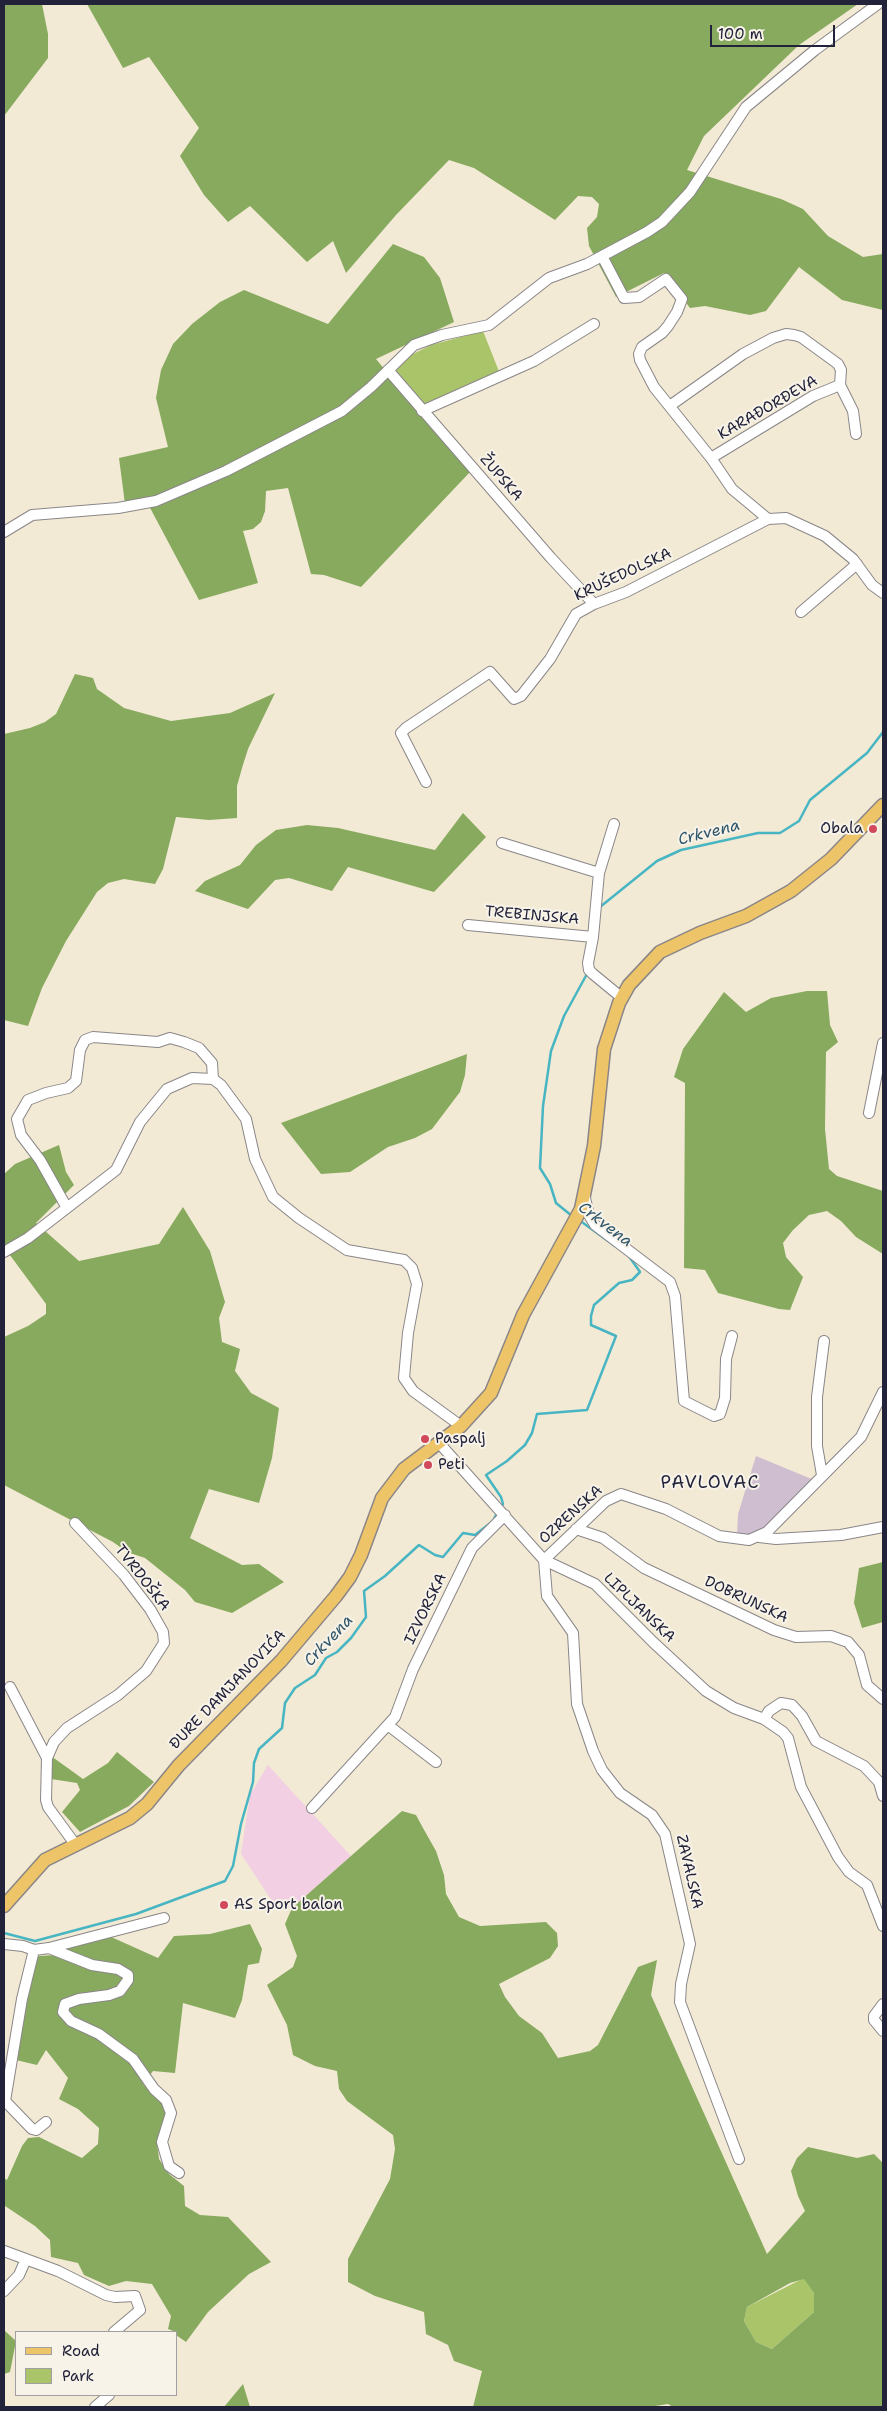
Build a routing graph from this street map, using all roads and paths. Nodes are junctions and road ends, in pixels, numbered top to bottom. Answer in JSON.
{"nodes":[{"id":1,"x":878,"y":4,"type":"edge"},
{"id":2,"x":602,"y":256,"type":"junction"},
{"id":3,"x":594,"y":324,"type":"dead end"},
{"id":4,"x":388,"y":370,"type":"junction"},
{"id":5,"x":840,"y":385,"type":"junction"},
{"id":6,"x":671,"y":406,"type":"junction"},
{"id":7,"x":422,"y":411,"type":"junction"},
{"id":8,"x":856,"y":434,"type":"dead end"},
{"id":9,"x":712,"y":458,"type":"junction"},
{"id":10,"x":768,"y":519,"type":"junction"},
{"id":11,"x":4,"y":532,"type":"edge"},
{"id":12,"x":857,"y":564,"type":"junction"},
{"id":13,"x":883,"y":593,"type":"edge"},
{"id":14,"x":594,"y":604,"type":"junction"},
{"id":15,"x":801,"y":612,"type":"dead end"},
{"id":16,"x":426,"y":782,"type":"dead end"},
{"id":17,"x":883,"y":806,"type":"edge"},
{"id":18,"x":614,"y":824,"type":"dead end"},
{"id":19,"x":502,"y":843,"type":"dead end"},
{"id":20,"x":599,"y":873,"type":"junction"},
{"id":21,"x":468,"y":925,"type":"dead end"},
{"id":22,"x":593,"y":937,"type":"junction"},
{"id":23,"x":621,"y":997,"type":"junction"},
{"id":24,"x":883,"y":1043,"type":"edge"},
{"id":25,"x":213,"y":1079,"type":"junction"},
{"id":26,"x":869,"y":1113,"type":"dead end"},
{"id":27,"x":583,"y":1204,"type":"junction"},
{"id":28,"x":67,"y":1208,"type":"junction"},
{"id":29,"x":4,"y":1252,"type":"edge"},
{"id":30,"x":732,"y":1336,"type":"dead end"},
{"id":31,"x":824,"y":1341,"type":"dead end"},
{"id":32,"x":883,"y":1392,"type":"edge"},
{"id":33,"x":461,"y":1426,"type":"junction"},
{"id":34,"x":440,"y":1444,"type":"junction"},
{"id":35,"x":822,"y":1475,"type":"junction"},
{"id":36,"x":504,"y":1514,"type":"junction"},
{"id":37,"x":75,"y":1523,"type":"dead end"},
{"id":38,"x":883,"y":1527,"type":"edge"},
{"id":39,"x":576,"y":1529,"type":"junction"},
{"id":40,"x":758,"y":1536,"type":"junction"},
{"id":41,"x":544,"y":1560,"type":"junction"},
{"id":42,"x":10,"y":1687,"type":"dead end"},
{"id":43,"x":883,"y":1698,"type":"edge"},
{"id":44,"x":764,"y":1719,"type":"junction"},
{"id":45,"x":389,"y":1726,"type":"junction"},
{"id":46,"x":47,"y":1758,"type":"junction"},
{"id":47,"x":436,"y":1762,"type":"dead end"},
{"id":48,"x":883,"y":1796,"type":"edge"},
{"id":49,"x":312,"y":1808,"type":"dead end"},
{"id":50,"x":75,"y":1844,"type":"junction"},
{"id":51,"x":4,"y":1906,"type":"edge"},
{"id":52,"x":164,"y":1918,"type":"dead end"},
{"id":53,"x":883,"y":1926,"type":"edge"},
{"id":54,"x":4,"y":1944,"type":"edge"},
{"id":55,"x":49,"y":1948,"type":"junction"},
{"id":56,"x":34,"y":1950,"type":"junction"},
{"id":57,"x":883,"y":2004,"type":"edge"},
{"id":58,"x":883,"y":2031,"type":"edge"},
{"id":59,"x":46,"y":2122,"type":"dead end"},
{"id":60,"x":739,"y":2159,"type":"dead end"},
{"id":61,"x":179,"y":2173,"type":"dead end"},
{"id":62,"x":4,"y":2251,"type":"edge"},
{"id":63,"x":26,"y":2259,"type":"junction"},
{"id":64,"x":4,"y":2291,"type":"edge"},
{"id":65,"x":115,"y":2331,"type":"edge"},
{"id":66,"x":108,"y":2396,"type":"edge"},
{"id":67,"x":95,"y":2407,"type":"edge"}],
"edges":[{"from":1,"to":2,"type":"street"},
{"from":2,"to":4,"type":"street"},
{"from":2,"to":6,"type":"street","name":"KARAĐORĐEVA"},
{"from":3,"to":7,"type":"street"},
{"from":4,"to":7,"type":"street","name":"ŽUPSKA"},
{"from":4,"to":11,"type":"street"},
{"from":5,"to":6,"type":"street"},
{"from":5,"to":8,"type":"street"},
{"from":5,"to":9,"type":"street","name":"KARAĐORĐEVA"},
{"from":6,"to":9,"type":"street","name":"KARAĐORĐEVA"},
{"from":7,"to":14,"type":"street","name":"ŽUPSKA"},
{"from":9,"to":10,"type":"street","name":"KARAĐORĐEVA"},
{"from":10,"to":12,"type":"street"},
{"from":10,"to":14,"type":"street","name":"KRUŠEDOLSKA"},
{"from":12,"to":13,"type":"street"},
{"from":12,"to":15,"type":"street"},
{"from":14,"to":16,"type":"street","name":"KRUŠEDOLSKA"},
{"from":17,"to":23,"type":"main road","name":"ĐURE DAMJANOVIĆA"},
{"from":18,"to":20,"type":"street","name":"TREBINJSKA"},
{"from":19,"to":20,"type":"street"},
{"from":20,"to":22,"type":"street","name":"TREBINJSKA"},
{"from":21,"to":22,"type":"street","name":"TREBINJSKA"},
{"from":22,"to":23,"type":"street","name":"TREBINJSKA"},
{"from":23,"to":27,"type":"main road","name":"ĐURE DAMJANOVIĆA"},
{"from":24,"to":26,"type":"street"},
{"from":25,"to":28,"type":"street"},
{"from":25,"to":28,"type":"street"},
{"from":25,"to":33,"type":"street"},
{"from":27,"to":30,"type":"street"},
{"from":27,"to":33,"type":"main road","name":"ĐURE DAMJANOVIĆA"},
{"from":28,"to":29,"type":"street"},
{"from":31,"to":35,"type":"street"},
{"from":32,"to":35,"type":"street"},
{"from":33,"to":34,"type":"main road","name":"ĐURE DAMJANOVIĆA"},
{"from":34,"to":36,"type":"street","name":"LIPLJANSKA"},
{"from":34,"to":50,"type":"main road","name":"ĐURE DAMJANOVIĆA"},
{"from":35,"to":40,"type":"street"},
{"from":36,"to":41,"type":"street","name":"LIPLJANSKA"},
{"from":36,"to":45,"type":"street","name":"IZVORSKA"},
{"from":37,"to":46,"type":"street","name":"TVRDOŠKA"},
{"from":38,"to":40,"type":"street","name":"OZRENSKA"},
{"from":39,"to":40,"type":"street","name":"OZRENSKA"},
{"from":39,"to":41,"type":"street","name":"OZRENSKA"},
{"from":39,"to":43,"type":"street","name":"DOBRUNSKA"},
{"from":41,"to":44,"type":"street","name":"LIPLJANSKA"},
{"from":41,"to":60,"type":"street","name":"ZAVALSKA"},
{"from":42,"to":46,"type":"street","name":"TVRDOŠKA"},
{"from":44,"to":48,"type":"street"},
{"from":44,"to":53,"type":"street","name":"LIPLJANSKA"},
{"from":45,"to":47,"type":"street"},
{"from":45,"to":49,"type":"street","name":"IZVORSKA"},
{"from":46,"to":50,"type":"street","name":"TVRDOŠKA"},
{"from":50,"to":51,"type":"main road","name":"ĐURE DAMJANOVIĆA"},
{"from":52,"to":55,"type":"street"},
{"from":54,"to":56,"type":"street"},
{"from":55,"to":56,"type":"street"},
{"from":55,"to":61,"type":"street"},
{"from":56,"to":59,"type":"street"},
{"from":57,"to":58,"type":"street"},
{"from":62,"to":63,"type":"street"},
{"from":63,"to":64,"type":"street"},
{"from":63,"to":65,"type":"street"},
{"from":66,"to":67,"type":"street"}]}
